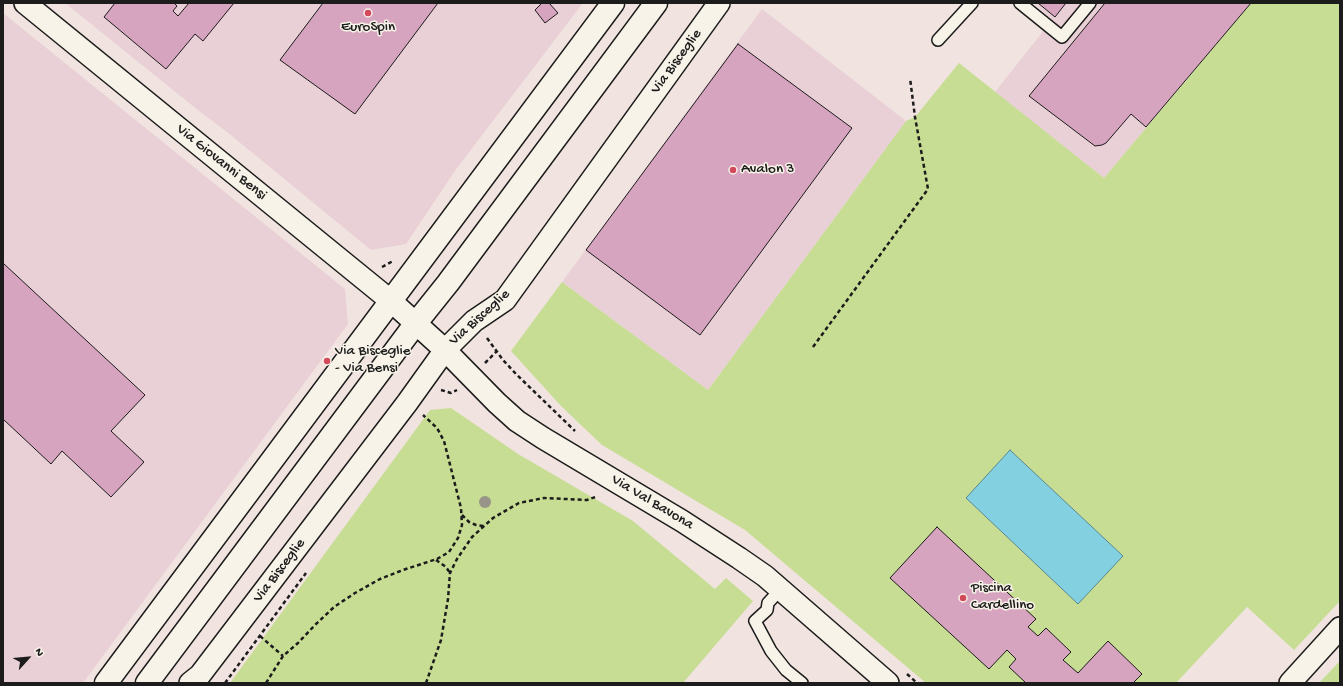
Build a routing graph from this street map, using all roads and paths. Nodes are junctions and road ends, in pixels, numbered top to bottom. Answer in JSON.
{"nodes":[{"id":1,"x":25,"y":3,"type":"edge"},
{"id":2,"x":613,"y":3,"type":"edge"},
{"id":3,"x":656,"y":3,"type":"edge"},
{"id":4,"x":719,"y":3,"type":"edge"},
{"id":5,"x":972,"y":3,"type":"edge"},
{"id":6,"x":1020,"y":3,"type":"edge"},
{"id":7,"x":1090,"y":3,"type":"edge"},
{"id":8,"x":938,"y":40,"type":"dead end"},
{"id":9,"x":910,"y":78,"type":"dead end"},
{"id":10,"x":391,"y":301,"type":"junction"},
{"id":11,"x":416,"y":323,"type":"junction"},
{"id":12,"x":813,"y":347,"type":"dead end"},
{"id":13,"x":445,"y":350,"type":"junction"},
{"id":14,"x":460,"y":388,"type":"dead end"},
{"id":15,"x":441,"y":391,"type":"dead end"},
{"id":16,"x":418,"y":410,"type":"dead end"},
{"id":17,"x":598,"y":496,"type":"dead end"},
{"id":18,"x":462,"y":514,"type":"junction"},
{"id":19,"x":484,"y":526,"type":"junction"},
{"id":20,"x":435,"y":560,"type":"junction"},
{"id":21,"x":450,"y":573,"type":"junction"},
{"id":22,"x":780,"y":590,"type":"junction"},
{"id":23,"x":1340,"y":628,"type":"edge"},
{"id":24,"x":254,"y":632,"type":"dead end"},
{"id":25,"x":283,"y":656,"type":"junction"},
{"id":26,"x":106,"y":683,"type":"edge"},
{"id":27,"x":147,"y":683,"type":"edge"},
{"id":28,"x":190,"y":683,"type":"edge"},
{"id":29,"x":266,"y":683,"type":"edge"},
{"id":30,"x":426,"y":683,"type":"edge"},
{"id":31,"x":802,"y":683,"type":"edge"},
{"id":32,"x":888,"y":683,"type":"edge"},
{"id":33,"x":1290,"y":683,"type":"edge"}],
"edges":[{"from":1,"to":10,"type":"street","name":"Via Giovanni Bensi"},
{"from":2,"to":10,"type":"main road"},
{"from":3,"to":11,"type":"main road"},
{"from":4,"to":13,"type":"street","name":"Via Bisceglie"},
{"from":5,"to":8,"type":"lane"},
{"from":6,"to":7,"type":"lane"},
{"from":9,"to":12,"type":"path"},
{"from":10,"to":11,"type":"street","name":"Via Giovanni Bensi"},
{"from":10,"to":26,"type":"main road"},
{"from":11,"to":13,"type":"street","name":"Via Val Bavona"},
{"from":11,"to":27,"type":"main road"},
{"from":13,"to":22,"type":"street","name":"Via Val Bavona"},
{"from":13,"to":28,"type":"street","name":"Via Bisceglie"},
{"from":14,"to":15,"type":"path"},
{"from":16,"to":18,"type":"path"},
{"from":17,"to":19,"type":"path"},
{"from":18,"to":19,"type":"path"},
{"from":18,"to":20,"type":"path"},
{"from":19,"to":21,"type":"path"},
{"from":20,"to":21,"type":"path"},
{"from":20,"to":25,"type":"path"},
{"from":21,"to":30,"type":"path"},
{"from":22,"to":31,"type":"lane"},
{"from":22,"to":32,"type":"street","name":"Via Val Bavona"},
{"from":23,"to":33,"type":"street"},
{"from":24,"to":25,"type":"path"},
{"from":25,"to":29,"type":"path"}]}
